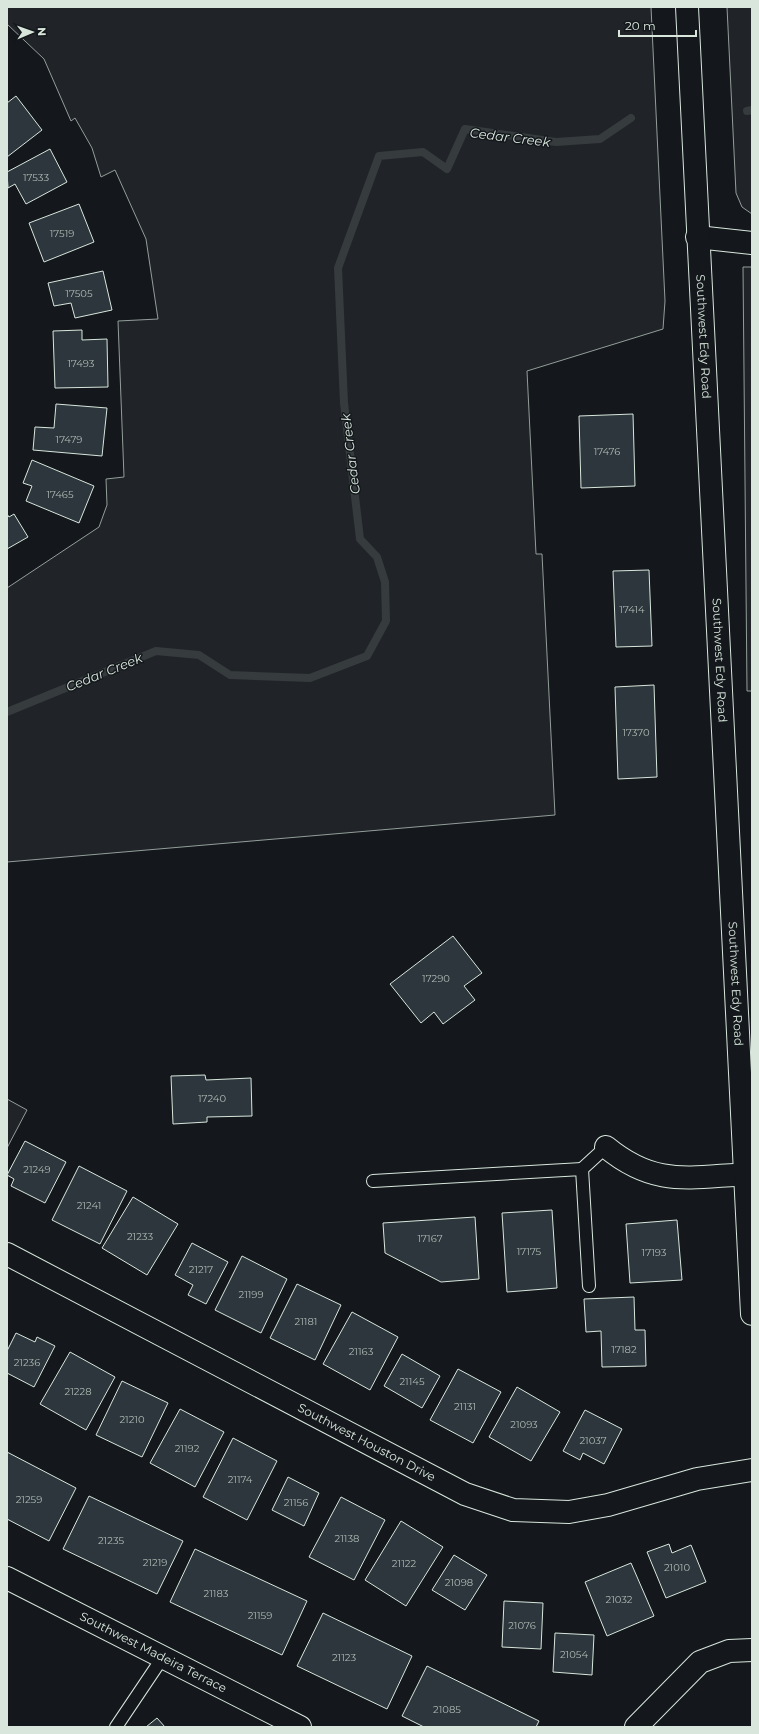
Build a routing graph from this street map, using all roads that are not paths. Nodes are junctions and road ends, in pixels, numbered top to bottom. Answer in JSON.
{"nodes":[{"id":1,"x":687,"y":7,"type":"edge"},
{"id":2,"x":697,"y":237,"type":"junction"},
{"id":3,"x":752,"y":243,"type":"edge"},
{"id":4,"x":606,"y":1148,"type":"joint"},
{"id":5,"x":582,"y":1170,"type":"junction"},
{"id":6,"x":748,"y":1174,"type":"edge"},
{"id":7,"x":373,"y":1181,"type":"dead end"},
{"id":8,"x":7,"y":1254,"type":"edge"},
{"id":9,"x":589,"y":1286,"type":"dead end"},
{"id":10,"x":752,"y":1314,"type":"edge"},
{"id":11,"x":752,"y":1470,"type":"edge"},
{"id":12,"x":7,"y":1578,"type":"edge"},
{"id":13,"x":752,"y":1650,"type":"edge"},
{"id":14,"x":164,"y":1657,"type":"junction"},
{"id":15,"x":116,"y":1727,"type":"edge"},
{"id":16,"x":300,"y":1727,"type":"edge"},
{"id":17,"x":636,"y":1727,"type":"edge"}],
"edges":[{"from":1,"to":2,"type":"street","name":"Southwest Edy Road"},
{"from":2,"to":3,"type":"street"},
{"from":2,"to":6,"type":"street","name":"Southwest Edy Road"},
{"from":4,"to":5,"type":"lane"},
{"from":4,"to":6,"type":"street"},
{"from":5,"to":7,"type":"lane"},
{"from":5,"to":9,"type":"lane"},
{"from":6,"to":10,"type":"street","name":"Southwest Edy Road"},
{"from":8,"to":11,"type":"street","name":"Southwest Houston Drive"},
{"from":12,"to":14,"type":"street","name":"Southwest Madeira Terrace"},
{"from":13,"to":17,"type":"street"},
{"from":14,"to":15,"type":"lane"},
{"from":14,"to":16,"type":"street","name":"Southwest Madeira Terrace"}]}
